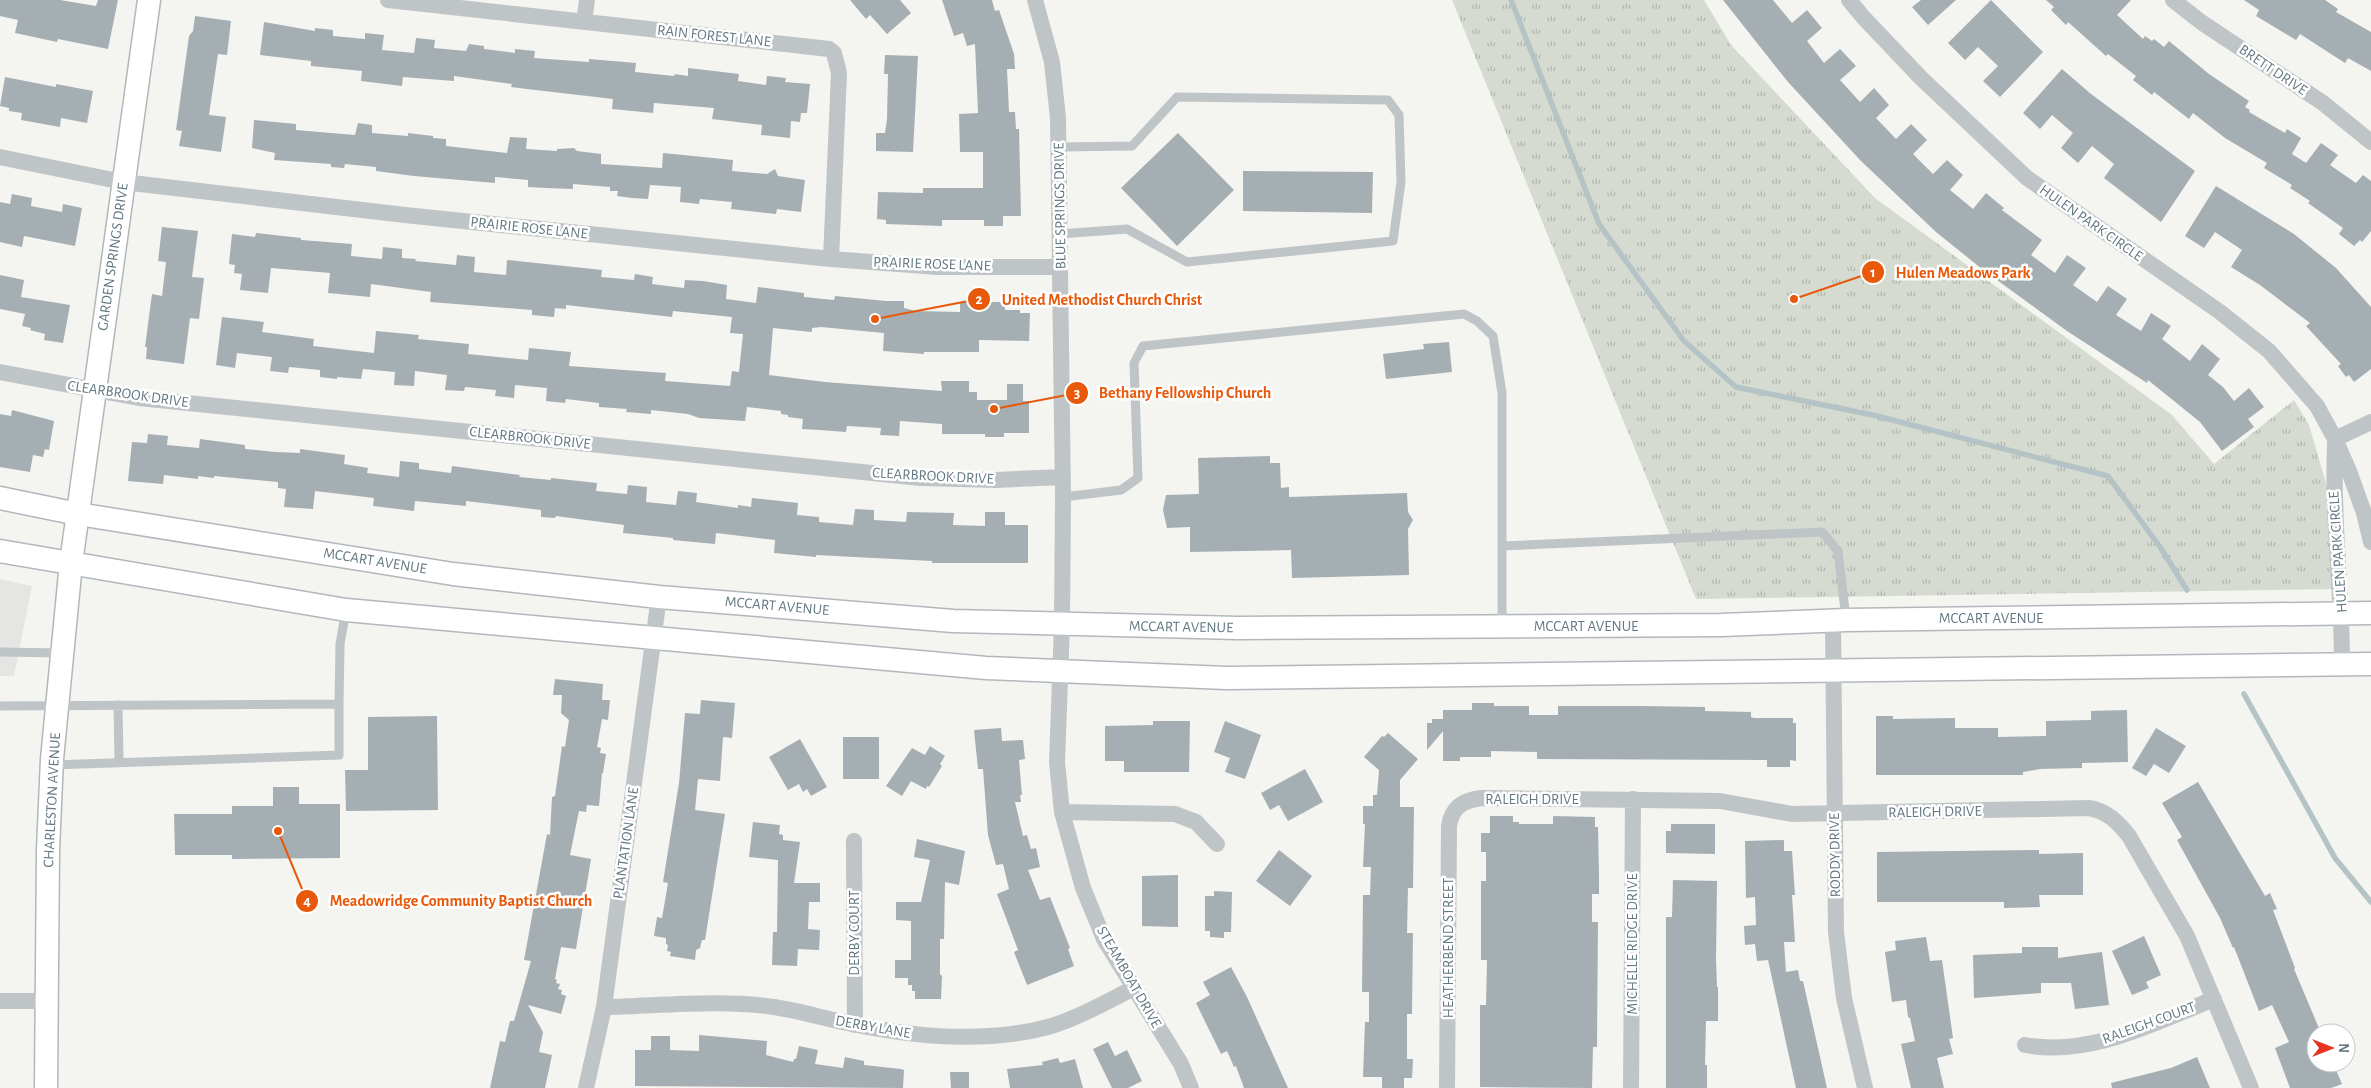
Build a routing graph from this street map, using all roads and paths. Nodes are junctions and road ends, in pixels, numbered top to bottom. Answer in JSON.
{"nodes":[{"id":1,"x":149,"y":0,"type":"edge"},
{"id":2,"x":388,"y":0,"type":"edge"},
{"id":3,"x":587,"y":0,"type":"edge"},
{"id":4,"x":1035,"y":0,"type":"edge"},
{"id":5,"x":1849,"y":0,"type":"edge"},
{"id":6,"x":2173,"y":0,"type":"edge"},
{"id":7,"x":584,"y":22,"type":"junction"},
{"id":8,"x":2371,"y":142,"type":"edge"},
{"id":9,"x":1059,"y":147,"type":"junction"},
{"id":10,"x":0,"y":157,"type":"edge"},
{"id":11,"x":123,"y":182,"type":"junction"},
{"id":12,"x":1060,"y":234,"type":"junction"},
{"id":13,"x":831,"y":259,"type":"junction"},
{"id":14,"x":1060,"y":267,"type":"junction"},
{"id":15,"x":0,"y":372,"type":"edge"},
{"id":16,"x":94,"y":390,"type":"junction"},
{"id":17,"x":2371,"y":422,"type":"edge"},
{"id":18,"x":2335,"y":439,"type":"junction"},
{"id":19,"x":1063,"y":477,"type":"junction"},
{"id":20,"x":0,"y":498,"type":"edge"},
{"id":21,"x":1063,"y":498,"type":"junction"},
{"id":22,"x":78,"y":514,"type":"junction"},
{"id":23,"x":2371,"y":542,"type":"edge"},
{"id":24,"x":1502,"y":546,"type":"junction"},
{"id":25,"x":0,"y":551,"type":"edge"},
{"id":26,"x":71,"y":563,"type":"junction"},
{"id":27,"x":659,"y":597,"type":"junction"},
{"id":28,"x":346,"y":610,"type":"junction"},
{"id":29,"x":2371,"y":613,"type":"edge"},
{"id":30,"x":2342,"y":614,"type":"junction"},
{"id":31,"x":1840,"y":620,"type":"junction"},
{"id":32,"x":1062,"y":625,"type":"junction"},
{"id":33,"x":1502,"y":626,"type":"junction"},
{"id":34,"x":654,"y":638,"type":"junction"},
{"id":35,"x":0,"y":652,"type":"edge"},
{"id":36,"x":62,"y":653,"type":"junction"},
{"id":37,"x":2342,"y":664,"type":"junction"},
{"id":38,"x":2371,"y":664,"type":"edge"},
{"id":39,"x":1833,"y":670,"type":"junction"},
{"id":40,"x":1061,"y":671,"type":"junction"},
{"id":41,"x":339,"y":704,"type":"junction"},
{"id":42,"x":57,"y":705,"type":"junction"},
{"id":43,"x":118,"y":705,"type":"junction"},
{"id":44,"x":0,"y":706,"type":"edge"},
{"id":45,"x":119,"y":762,"type":"junction"},
{"id":46,"x":52,"y":765,"type":"junction"},
{"id":47,"x":1633,"y":799,"type":"junction"},
{"id":48,"x":1455,"y":808,"type":"joint"},
{"id":49,"x":1062,"y":812,"type":"junction"},
{"id":50,"x":1835,"y":814,"type":"junction"},
{"id":51,"x":854,"y":841,"type":"dead end"},
{"id":52,"x":1217,"y":844,"type":"dead end"},
{"id":53,"x":1134,"y":988,"type":"junction"},
{"id":54,"x":2214,"y":999,"type":"junction"},
{"id":55,"x":46,"y":1001,"type":"junction"},
{"id":56,"x":0,"y":1002,"type":"edge"},
{"id":57,"x":604,"y":1007,"type":"junction"},
{"id":58,"x":855,"y":1024,"type":"junction"},
{"id":59,"x":2025,"y":1046,"type":"dead end"},
{"id":60,"x":46,"y":1088,"type":"edge"},
{"id":61,"x":586,"y":1088,"type":"edge"},
{"id":62,"x":1191,"y":1088,"type":"edge"},
{"id":63,"x":1447,"y":1088,"type":"edge"},
{"id":64,"x":1631,"y":1088,"type":"edge"},
{"id":65,"x":1864,"y":1088,"type":"edge"},
{"id":66,"x":2252,"y":1088,"type":"edge"}],
"edges":[{"from":1,"to":11,"type":"main road","name":"GARDEN SPRINGS DRIVE"},
{"from":2,"to":7,"type":"street","name":"RAIN FOREST LANE"},
{"from":3,"to":7,"type":"street"},
{"from":4,"to":9,"type":"street","name":"BLUE SPRINGS DRIVE"},
{"from":5,"to":18,"type":"street","name":"HULEN PARK CIRCLE"},
{"from":6,"to":8,"type":"street","name":"BRETT DRIVE"},
{"from":7,"to":13,"type":"street","name":"RAIN FOREST LANE"},
{"from":9,"to":12,"type":"street","name":"BLUE SPRINGS DRIVE"},
{"from":9,"to":12,"type":"lane"},
{"from":10,"to":11,"type":"street","name":"PRAIRIE ROSE LANE"},
{"from":11,"to":13,"type":"street","name":"PRAIRIE ROSE LANE"},
{"from":11,"to":16,"type":"main road","name":"GARDEN SPRINGS DRIVE"},
{"from":12,"to":14,"type":"street","name":"BLUE SPRINGS DRIVE"},
{"from":13,"to":14,"type":"street","name":"PRAIRIE ROSE LANE"},
{"from":14,"to":19,"type":"street","name":"BLUE SPRINGS DRIVE"},
{"from":15,"to":16,"type":"street","name":"CLEARBROOK DRIVE"},
{"from":16,"to":19,"type":"street","name":"CLEARBROOK DRIVE"},
{"from":16,"to":22,"type":"main road","name":"GARDEN SPRINGS DRIVE"},
{"from":17,"to":18,"type":"street"},
{"from":18,"to":23,"type":"street","name":"HULEN PARK CIRCLE"},
{"from":18,"to":30,"type":"street","name":"HULEN PARK CIRCLE"},
{"from":19,"to":21,"type":"street","name":"BLUE SPRINGS DRIVE"},
{"from":20,"to":22,"type":"main road","name":"MCCART AVENUE"},
{"from":21,"to":24,"type":"lane"},
{"from":21,"to":32,"type":"street","name":"BLUE SPRINGS DRIVE"},
{"from":22,"to":26,"type":"main road","name":"CHARLESTON AVENUE"},
{"from":22,"to":27,"type":"main road","name":"MCCART AVENUE"},
{"from":24,"to":31,"type":"lane"},
{"from":24,"to":33,"type":"lane"},
{"from":25,"to":26,"type":"main road"},
{"from":26,"to":28,"type":"main road"},
{"from":26,"to":36,"type":"main road","name":"CHARLESTON AVENUE"},
{"from":27,"to":32,"type":"main road","name":"MCCART AVENUE"},
{"from":27,"to":34,"type":"street","name":"PLANTATION LANE"},
{"from":28,"to":34,"type":"main road"},
{"from":28,"to":41,"type":"lane"},
{"from":29,"to":30,"type":"main road","name":"MCCART AVENUE"},
{"from":30,"to":31,"type":"main road","name":"MCCART AVENUE"},
{"from":30,"to":37,"type":"street","name":"HULEN PARK CIRCLE"},
{"from":31,"to":33,"type":"main road","name":"MCCART AVENUE"},
{"from":31,"to":39,"type":"street","name":"RODDY DRIVE"},
{"from":32,"to":33,"type":"main road","name":"MCCART AVENUE"},
{"from":32,"to":40,"type":"street","name":"STEAMBOAT DRIVE"},
{"from":34,"to":40,"type":"main road"},
{"from":34,"to":57,"type":"street","name":"PLANTATION LANE"},
{"from":35,"to":36,"type":"lane"},
{"from":36,"to":42,"type":"main road","name":"CHARLESTON AVENUE"},
{"from":37,"to":38,"type":"main road"},
{"from":37,"to":39,"type":"main road"},
{"from":39,"to":40,"type":"main road"},
{"from":39,"to":50,"type":"street","name":"RODDY DRIVE"},
{"from":40,"to":49,"type":"street","name":"STEAMBOAT DRIVE"},
{"from":41,"to":43,"type":"lane"},
{"from":41,"to":45,"type":"lane"},
{"from":42,"to":43,"type":"lane"},
{"from":42,"to":44,"type":"lane"},
{"from":42,"to":46,"type":"main road","name":"CHARLESTON AVENUE"},
{"from":43,"to":45,"type":"lane"},
{"from":45,"to":46,"type":"lane"},
{"from":46,"to":55,"type":"main road","name":"CHARLESTON AVENUE"},
{"from":47,"to":48,"type":"street","name":"RALEIGH DRIVE"},
{"from":47,"to":50,"type":"street","name":"RALEIGH DRIVE"},
{"from":47,"to":64,"type":"street","name":"MICHELLE RIDGE DRIVE"},
{"from":48,"to":63,"type":"street","name":"HEATHERBEND STREET"},
{"from":49,"to":52,"type":"street"},
{"from":49,"to":53,"type":"street","name":"STEAMBOAT DRIVE"},
{"from":50,"to":54,"type":"street","name":"RALEIGH DRIVE"},
{"from":50,"to":65,"type":"street","name":"RODDY DRIVE"},
{"from":51,"to":58,"type":"street","name":"DERBY COURT"},
{"from":53,"to":58,"type":"street","name":"DERBY LANE"},
{"from":53,"to":62,"type":"street","name":"STEAMBOAT DRIVE"},
{"from":54,"to":59,"type":"street","name":"RALEIGH COURT"},
{"from":54,"to":66,"type":"street","name":"RALEIGH DRIVE"},
{"from":55,"to":56,"type":"street"},
{"from":55,"to":60,"type":"main road","name":"CHARLESTON AVENUE"},
{"from":57,"to":58,"type":"street","name":"DERBY LANE"},
{"from":57,"to":61,"type":"street","name":"PLANTATION LANE"}]}
